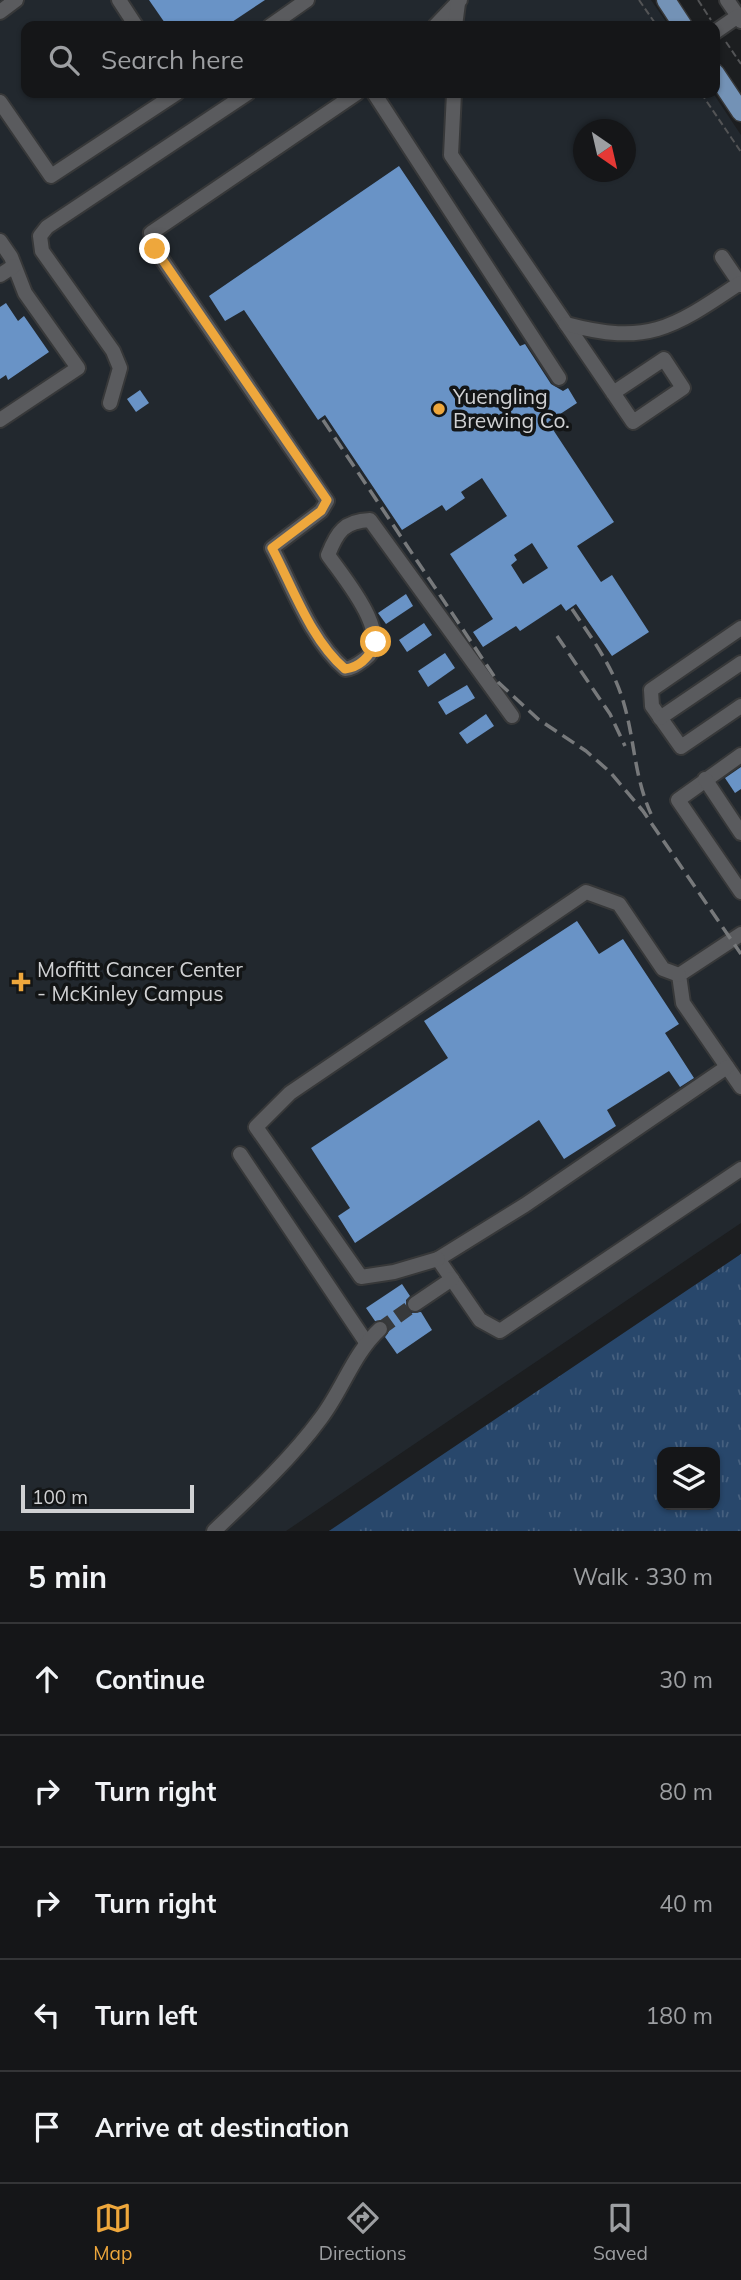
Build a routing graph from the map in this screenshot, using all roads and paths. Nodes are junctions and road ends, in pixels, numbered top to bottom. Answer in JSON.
{"nodes":[{"id":1,"x":16,"y":0,"type":"edge"},
{"id":2,"x":119,"y":0,"type":"edge"},
{"id":3,"x":307,"y":0,"type":"edge"},
{"id":4,"x":639,"y":0,"type":"edge"},
{"id":5,"x":666,"y":0,"type":"edge"},
{"id":6,"x":727,"y":0,"type":"edge"},
{"id":7,"x":459,"y":1,"type":"edge"},
{"id":8,"x":0,"y":12,"type":"edge"},
{"id":9,"x":739,"y":19,"type":"edge"},
{"id":10,"x":133,"y":21,"type":"edge"},
{"id":11,"x":277,"y":21,"type":"edge"},
{"id":12,"x":440,"y":21,"type":"edge"},
{"id":13,"x":456,"y":21,"type":"edge"},
{"id":14,"x":654,"y":21,"type":"edge"},
{"id":15,"x":680,"y":21,"type":"edge"},
{"id":16,"x":720,"y":29,"type":"edge"},
{"id":17,"x":720,"y":80,"type":"edge"},
{"id":18,"x":169,"y":98,"type":"edge"},
{"id":19,"x":241,"y":98,"type":"edge"},
{"id":20,"x":350,"y":98,"type":"edge"},
{"id":21,"x":377,"y":98,"type":"edge"},
{"id":22,"x":454,"y":98,"type":"edge"},
{"id":23,"x":704,"y":98,"type":"edge"},
{"id":24,"x":0,"y":102,"type":"edge"},
{"id":25,"x":741,"y":111,"type":"edge"},
{"id":26,"x":741,"y":152,"type":"edge"},
{"id":27,"x":0,"y":242,"type":"edge"},
{"id":28,"x":722,"y":257,"type":"dead end"},
{"id":29,"x":14,"y":266,"type":"junction"},
{"id":30,"x":0,"y":275,"type":"edge"},
{"id":31,"x":740,"y":284,"type":"edge"},
{"id":32,"x":566,"y":324,"type":"junction"},
{"id":33,"x":559,"y":377,"type":"dead end"},
{"id":34,"x":613,"y":393,"type":"junction"},
{"id":35,"x":110,"y":403,"type":"dead end"},
{"id":36,"x":0,"y":421,"type":"edge"},
{"id":37,"x":741,"y":628,"type":"edge"},
{"id":38,"x":741,"y":663,"type":"edge"},
{"id":39,"x":741,"y":706,"type":"edge"},
{"id":40,"x":512,"y":716,"type":"dead end"},
{"id":41,"x":660,"y":718,"type":"junction"},
{"id":42,"x":741,"y":755,"type":"edge"},
{"id":43,"x":705,"y":779,"type":"junction"},
{"id":44,"x":741,"y":833,"type":"edge"},
{"id":45,"x":741,"y":892,"type":"edge"},
{"id":46,"x":741,"y":934,"type":"edge"},
{"id":47,"x":679,"y":975,"type":"junction"},
{"id":48,"x":727,"y":1067,"type":"junction"},
{"id":49,"x":741,"y":1087,"type":"edge"},
{"id":50,"x":240,"y":1154,"type":"dead end"},
{"id":51,"x":741,"y":1169,"type":"edge"},
{"id":52,"x":438,"y":1259,"type":"junction"},
{"id":53,"x":452,"y":1279,"type":"junction"},
{"id":54,"x":415,"y":1304,"type":"tunnel mouth"},
{"id":55,"x":380,"y":1329,"type":"tunnel mouth"},
{"id":56,"x":366,"y":1342,"type":"junction"},
{"id":57,"x":214,"y":1531,"type":"edge"}],
"edges":[{"from":1,"to":8,"type":"lane"},
{"from":2,"to":10,"type":"lane"},
{"from":3,"to":11,"type":"lane"},
{"from":4,"to":14,"type":"path"},
{"from":5,"to":15,"type":"main road"},
{"from":6,"to":9,"type":"lane"},
{"from":7,"to":12,"type":"lane"},
{"from":7,"to":13,"type":"lane"},
{"from":9,"to":16,"type":"lane"},
{"from":17,"to":25,"type":"main road"},
{"from":18,"to":24,"type":"lane"},
{"from":19,"to":35,"type":"lane"},
{"from":20,"to":40,"type":"lane"},
{"from":21,"to":33,"type":"lane"},
{"from":22,"to":32,"type":"lane"},
{"from":23,"to":26,"type":"path"},
{"from":27,"to":29,"type":"lane"},
{"from":28,"to":31,"type":"lane"},
{"from":29,"to":30,"type":"lane"},
{"from":29,"to":36,"type":"lane"},
{"from":31,"to":32,"type":"lane"},
{"from":32,"to":34,"type":"lane"},
{"from":34,"to":34,"type":"lane"},
{"from":37,"to":41,"type":"lane"},
{"from":38,"to":41,"type":"lane"},
{"from":39,"to":41,"type":"lane"},
{"from":42,"to":43,"type":"lane"},
{"from":43,"to":44,"type":"lane"},
{"from":43,"to":45,"type":"lane"},
{"from":46,"to":47,"type":"lane"},
{"from":47,"to":48,"type":"lane"},
{"from":47,"to":52,"type":"lane"},
{"from":48,"to":49,"type":"lane"},
{"from":48,"to":52,"type":"lane"},
{"from":50,"to":56,"type":"lane"},
{"from":51,"to":53,"type":"lane"},
{"from":52,"to":53,"type":"lane"},
{"from":53,"to":54,"type":"lane"},
{"from":55,"to":56,"type":"lane"},
{"from":56,"to":57,"type":"lane"}]}
